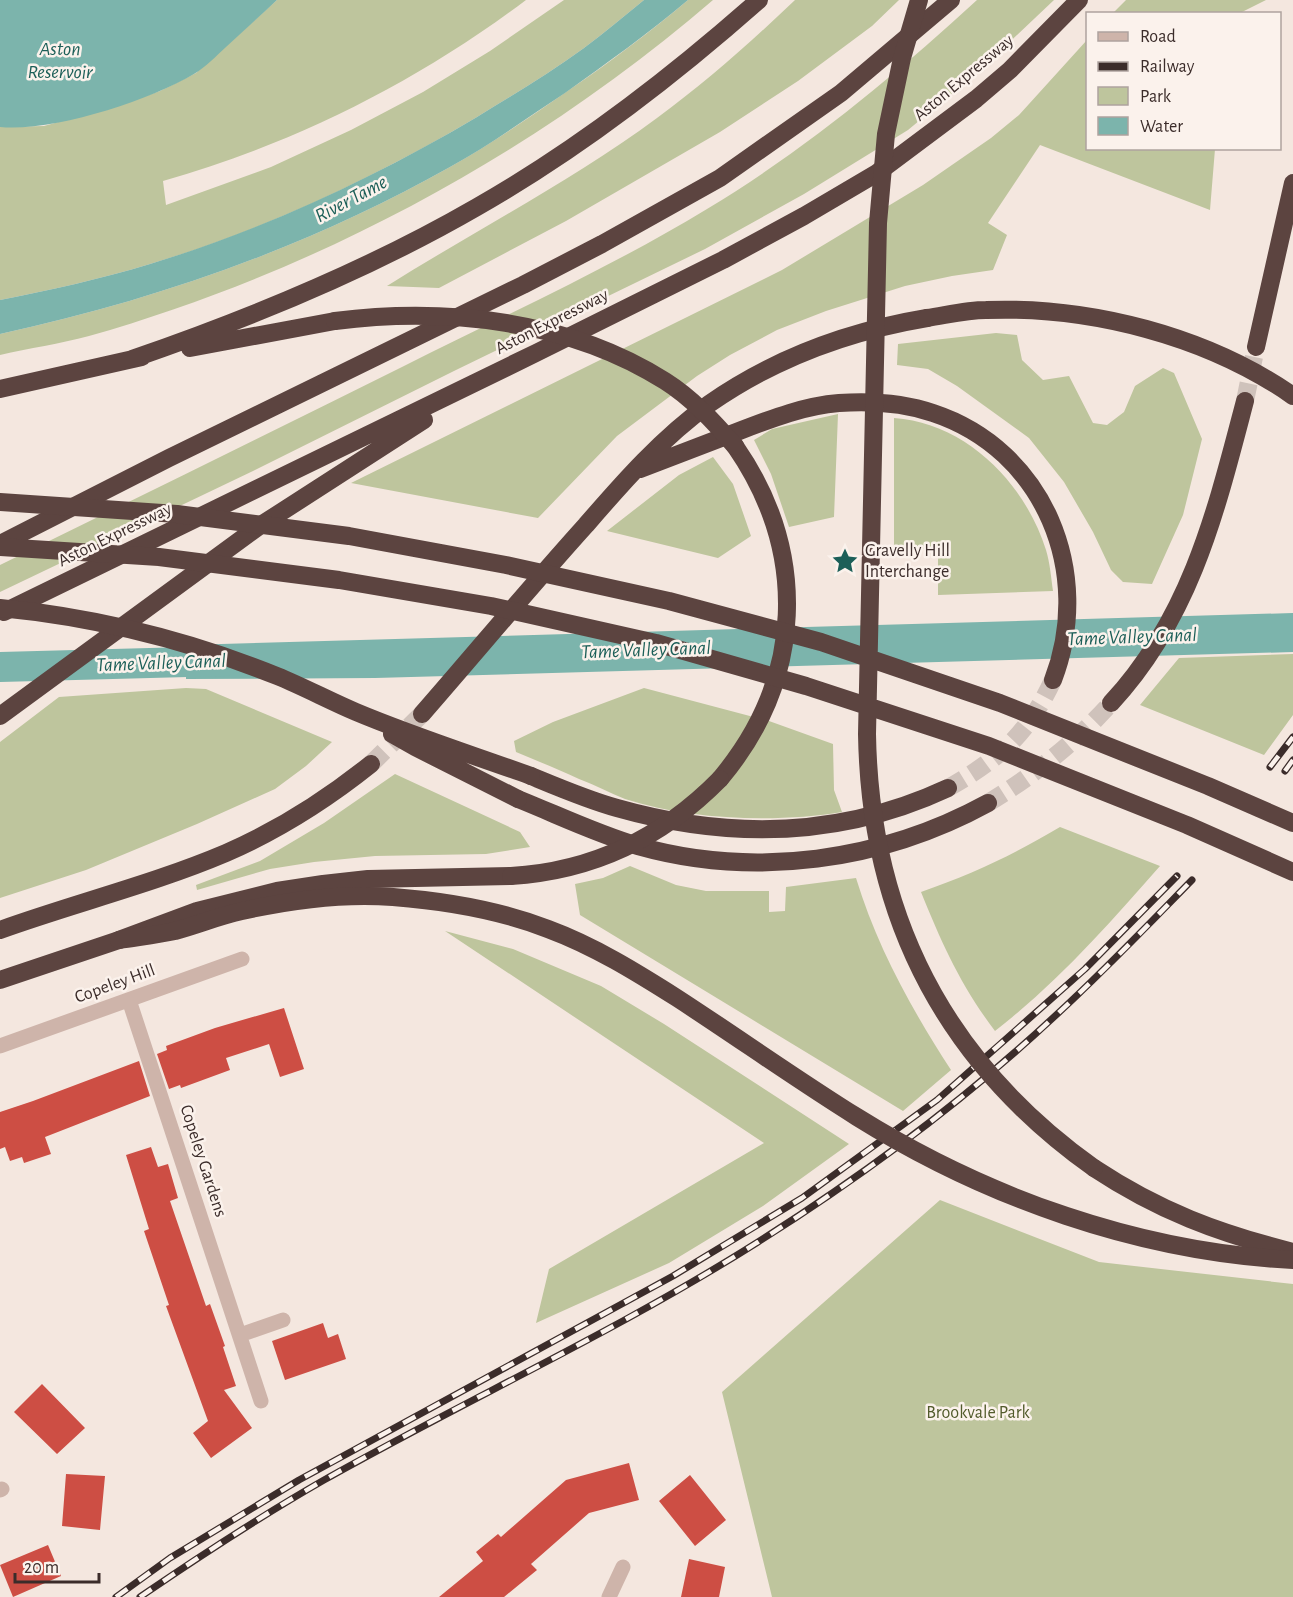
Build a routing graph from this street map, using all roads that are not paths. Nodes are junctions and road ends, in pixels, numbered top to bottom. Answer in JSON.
{"nodes":[{"id":1,"x":759,"y":0,"type":"edge"},
{"id":2,"x":919,"y":0,"type":"edge"},
{"id":3,"x":951,"y":0,"type":"edge"},
{"id":4,"x":1079,"y":0,"type":"edge"},
{"id":5,"x":1293,"y":183,"type":"edge"},
{"id":6,"x":1256,"y":347,"type":"tunnel mouth"},
{"id":7,"x":536,"y":353,"type":"junction"},
{"id":8,"x":132,"y":359,"type":"junction"},
{"id":9,"x":0,"y":389,"type":"edge"},
{"id":10,"x":1293,"y":396,"type":"edge"},
{"id":11,"x":1245,"y":401,"type":"tunnel mouth"},
{"id":12,"x":633,"y":472,"type":"junction"},
{"id":13,"x":0,"y":502,"type":"edge"},
{"id":14,"x":4,"y":543,"type":"edge"},
{"id":15,"x":0,"y":608,"type":"edge"},
{"id":16,"x":0,"y":614,"type":"edge"},
{"id":17,"x":1053,"y":680,"type":"tunnel mouth"},
{"id":18,"x":1111,"y":703,"type":"tunnel mouth"},
{"id":19,"x":357,"y":712,"type":"junction"},
{"id":20,"x":422,"y":714,"type":"tunnel mouth"},
{"id":21,"x":0,"y":716,"type":"edge"},
{"id":22,"x":370,"y":764,"type":"tunnel mouth"},
{"id":23,"x":948,"y":788,"type":"tunnel mouth"},
{"id":24,"x":988,"y":803,"type":"tunnel mouth"},
{"id":25,"x":1293,"y":824,"type":"edge"},
{"id":26,"x":1293,"y":872,"type":"edge"},
{"id":27,"x":0,"y":930,"type":"edge"},
{"id":28,"x":119,"y":940,"type":"junction"},
{"id":29,"x":242,"y":959,"type":"dead end"},
{"id":30,"x":0,"y":980,"type":"edge"},
{"id":31,"x":129,"y":1000,"type":"junction"},
{"id":32,"x":0,"y":1046,"type":"edge"},
{"id":33,"x":1293,"y":1252,"type":"edge"},
{"id":34,"x":1293,"y":1260,"type":"edge"},
{"id":35,"x":283,"y":1320,"type":"dead end"},
{"id":36,"x":240,"y":1335,"type":"junction"},
{"id":37,"x":261,"y":1401,"type":"dead end"},
{"id":38,"x":623,"y":1567,"type":"dead end"},
{"id":39,"x":609,"y":1597,"type":"edge"}],
"edges":[{"from":1,"to":8,"type":"highway"},
{"from":2,"to":33,"type":"highway","bridge":true},
{"from":3,"to":14,"type":"highway"},
{"from":4,"to":7,"type":"highway","name":"Aston Expressway"},
{"from":5,"to":6,"type":"highway"},
{"from":7,"to":16,"type":"highway","name":"Aston Expressway"},
{"from":7,"to":21,"type":"highway","bridge":true},
{"from":8,"to":9,"type":"highway"},
{"from":8,"to":28,"type":"highway","bridge":true},
{"from":10,"to":12,"type":"highway","bridge":true},
{"from":11,"to":18,"type":"highway"},
{"from":12,"to":17,"type":"highway"},
{"from":12,"to":20,"type":"highway"},
{"from":13,"to":25,"type":"highway","bridge":true},
{"from":14,"to":26,"type":"highway","bridge":true},
{"from":15,"to":19,"type":"highway","bridge":true},
{"from":19,"to":23,"type":"highway","bridge":true},
{"from":19,"to":24,"type":"highway","bridge":true},
{"from":22,"to":27,"type":"highway"},
{"from":28,"to":30,"type":"highway"},
{"from":28,"to":34,"type":"highway","bridge":true},
{"from":29,"to":31,"type":"street","name":"Copeley Hill"},
{"from":31,"to":32,"type":"street","name":"Copeley Hill"},
{"from":31,"to":36,"type":"street","name":"Copeley Gardens"},
{"from":35,"to":36,"type":"street"},
{"from":36,"to":37,"type":"street","name":"Copeley Gardens"},
{"from":38,"to":39,"type":"street"}]}
